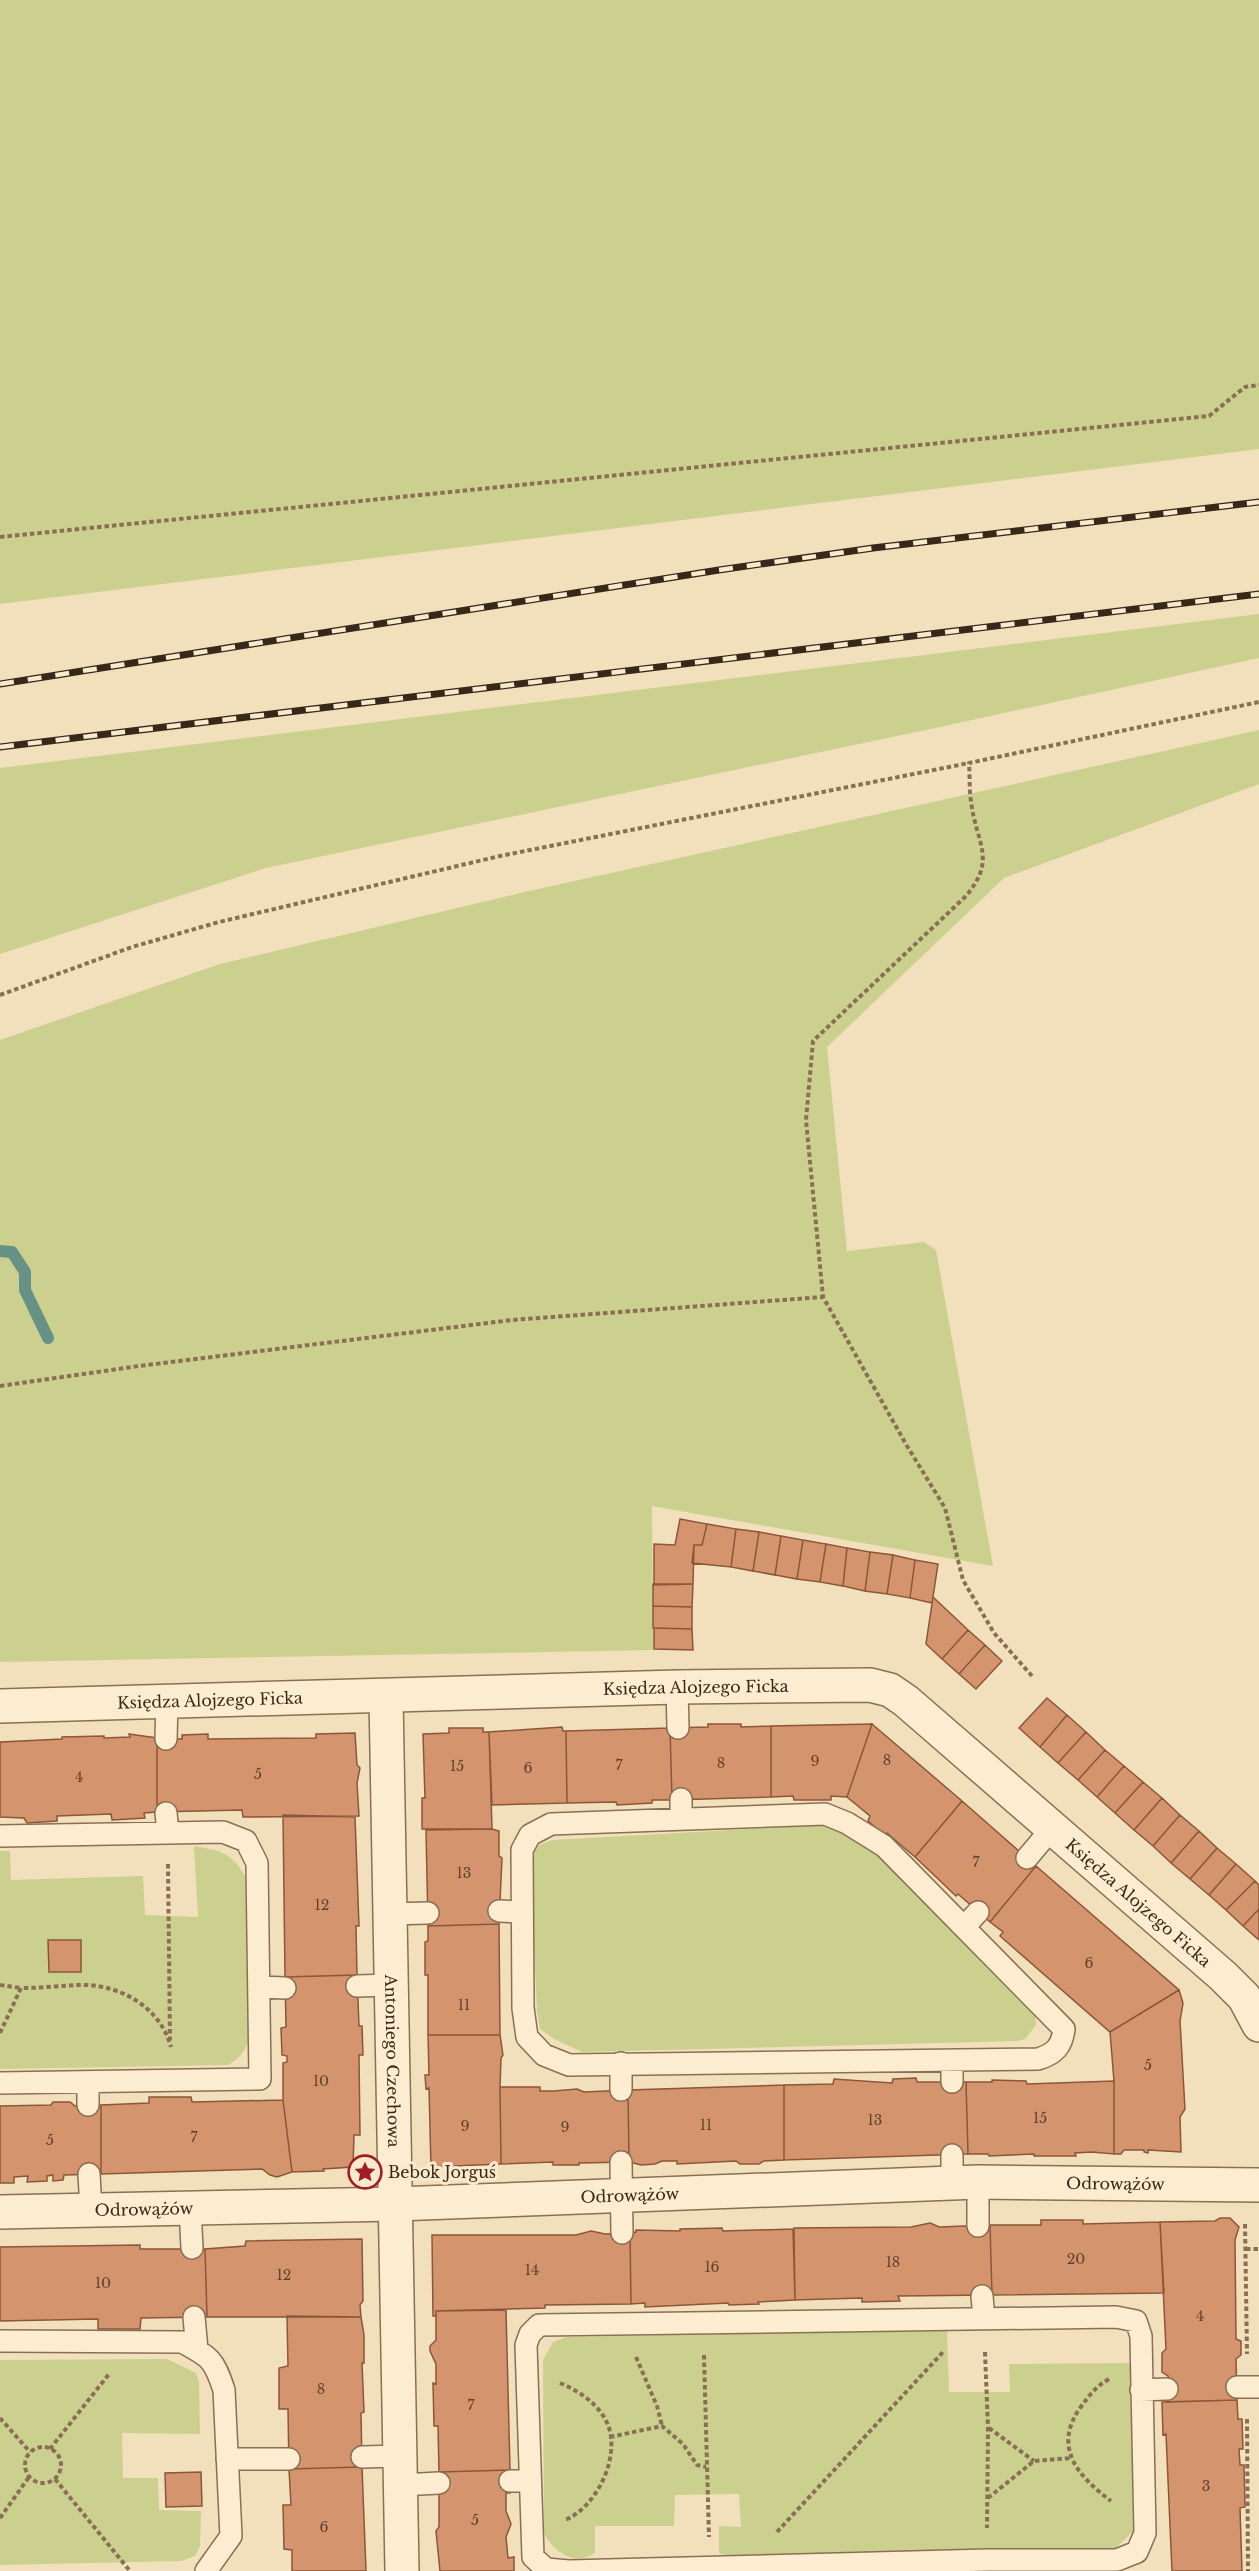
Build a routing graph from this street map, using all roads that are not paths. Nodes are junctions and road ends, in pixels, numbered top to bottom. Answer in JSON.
{"nodes":[{"id":1,"x":677,"y":1688,"type":"junction"},
{"id":2,"x":386,"y":1697,"type":"junction"},
{"id":3,"x":167,"y":1702,"type":"junction"},
{"id":4,"x":0,"y":1706,"type":"edge"},
{"id":5,"x":678,"y":1728,"type":"dead end"},
{"id":6,"x":166,"y":1738,"type":"dead end"},
{"id":7,"x":1053,"y":1827,"type":"junction"},
{"id":8,"x":0,"y":1836,"type":"edge"},
{"id":9,"x":1027,"y":1858,"type":"dead end"},
{"id":10,"x":499,"y":1911,"type":"dead end"},
{"id":11,"x":521,"y":1912,"type":"junction"},
{"id":12,"x":428,"y":1913,"type":"dead end"},
{"id":13,"x":389,"y":1914,"type":"junction"},
{"id":14,"x":391,"y":1985,"type":"junction"},
{"id":15,"x":357,"y":1986,"type":"dead end"},
{"id":16,"x":261,"y":1987,"type":"junction"},
{"id":17,"x":285,"y":1988,"type":"dead end"},
{"id":18,"x":1258,"y":2022,"type":"edge"},
{"id":19,"x":952,"y":2061,"type":"junction"},
{"id":20,"x":621,"y":2063,"type":"junction"},
{"id":21,"x":88,"y":2082,"type":"junction"},
{"id":22,"x":952,"y":2082,"type":"dead end"},
{"id":23,"x":0,"y":2083,"type":"edge"},
{"id":24,"x":621,"y":2090,"type":"dead end"},
{"id":25,"x":88,"y":2105,"type":"dead end"},
{"id":26,"x":621,"y":2162,"type":"dead end"},
{"id":27,"x":961,"y":2173,"type":"junction"},
{"id":28,"x":89,"y":2174,"type":"dead end"},
{"id":29,"x":1259,"y":2185,"type":"edge"},
{"id":30,"x":622,"y":2195,"type":"junction"},
{"id":31,"x":396,"y":2204,"type":"junction"},
{"id":32,"x":190,"y":2208,"type":"junction"},
{"id":33,"x":90,"y":2210,"type":"junction"},
{"id":34,"x":0,"y":2212,"type":"edge"},
{"id":35,"x":978,"y":2226,"type":"dead end"},
{"id":36,"x":622,"y":2233,"type":"dead end"},
{"id":37,"x":192,"y":2248,"type":"dead end"},
{"id":38,"x":982,"y":2296,"type":"dead end"},
{"id":39,"x":194,"y":2317,"type":"dead end"},
{"id":40,"x":984,"y":2319,"type":"junction"},
{"id":41,"x":0,"y":2341,"type":"edge"},
{"id":42,"x":197,"y":2350,"type":"junction"},
{"id":43,"x":1141,"y":2381,"type":"junction"},
{"id":44,"x":1237,"y":2387,"type":"dead end"},
{"id":45,"x":1259,"y":2387,"type":"edge"},
{"id":46,"x":1167,"y":2389,"type":"dead end"},
{"id":47,"x":362,"y":2457,"type":"dead end"},
{"id":48,"x":227,"y":2459,"type":"junction"},
{"id":49,"x":289,"y":2459,"type":"dead end"},
{"id":50,"x":400,"y":2470,"type":"junction"},
{"id":51,"x":439,"y":2483,"type":"dead end"},
{"id":52,"x":1069,"y":2566,"type":"edge"},
{"id":53,"x":710,"y":2569,"type":"edge"},
{"id":54,"x":206,"y":2571,"type":"edge"},
{"id":55,"x":402,"y":2571,"type":"edge"}],
"edges":[{"from":1,"to":2,"type":"street","name":"Księdza Alojzego Ficka"},
{"from":1,"to":5,"type":"lane"},
{"from":1,"to":7,"type":"street","name":"Księdza Alojzego Ficka"},
{"from":2,"to":3,"type":"street","name":"Księdza Alojzego Ficka"},
{"from":2,"to":13,"type":"street","name":"Antoniego Czechowa"},
{"from":3,"to":4,"type":"street","name":"Księdza Alojzego Ficka"},
{"from":3,"to":6,"type":"lane"},
{"from":7,"to":9,"type":"lane"},
{"from":7,"to":18,"type":"street","name":"Księdza Alojzego Ficka"},
{"from":8,"to":16,"type":"lane"},
{"from":10,"to":11,"type":"lane"},
{"from":11,"to":19,"type":"lane"},
{"from":11,"to":20,"type":"lane"},
{"from":12,"to":13,"type":"lane"},
{"from":13,"to":14,"type":"street","name":"Antoniego Czechowa"},
{"from":14,"to":15,"type":"lane"},
{"from":14,"to":31,"type":"street","name":"Antoniego Czechowa"},
{"from":16,"to":17,"type":"lane"},
{"from":16,"to":21,"type":"lane"},
{"from":19,"to":20,"type":"lane"},
{"from":19,"to":22,"type":"lane"},
{"from":20,"to":24,"type":"lane"},
{"from":21,"to":23,"type":"lane"},
{"from":21,"to":25,"type":"lane"},
{"from":26,"to":30,"type":"lane"},
{"from":27,"to":29,"type":"street","name":"Odrowążów"},
{"from":27,"to":30,"type":"street","name":"Odrowążów"},
{"from":27,"to":35,"type":"lane"},
{"from":28,"to":33,"type":"lane"},
{"from":30,"to":31,"type":"street","name":"Odrowążów"},
{"from":30,"to":36,"type":"lane"},
{"from":31,"to":32,"type":"street","name":"Odrowążów"},
{"from":31,"to":50,"type":"street","name":"Antoniego Czechowa"},
{"from":32,"to":33,"type":"street","name":"Odrowążów"},
{"from":32,"to":37,"type":"lane"},
{"from":33,"to":34,"type":"street","name":"Odrowążów"},
{"from":38,"to":40,"type":"lane"},
{"from":39,"to":42,"type":"lane"},
{"from":40,"to":43,"type":"lane"},
{"from":40,"to":53,"type":"lane"},
{"from":41,"to":42,"type":"lane"},
{"from":42,"to":48,"type":"lane"},
{"from":43,"to":46,"type":"lane"},
{"from":43,"to":52,"type":"lane"},
{"from":44,"to":45,"type":"lane"},
{"from":47,"to":50,"type":"lane"},
{"from":48,"to":49,"type":"lane"},
{"from":48,"to":54,"type":"lane"},
{"from":50,"to":51,"type":"lane"},
{"from":50,"to":55,"type":"street","name":"Antoniego Czechowa"},
{"from":52,"to":53,"type":"lane"}]}
